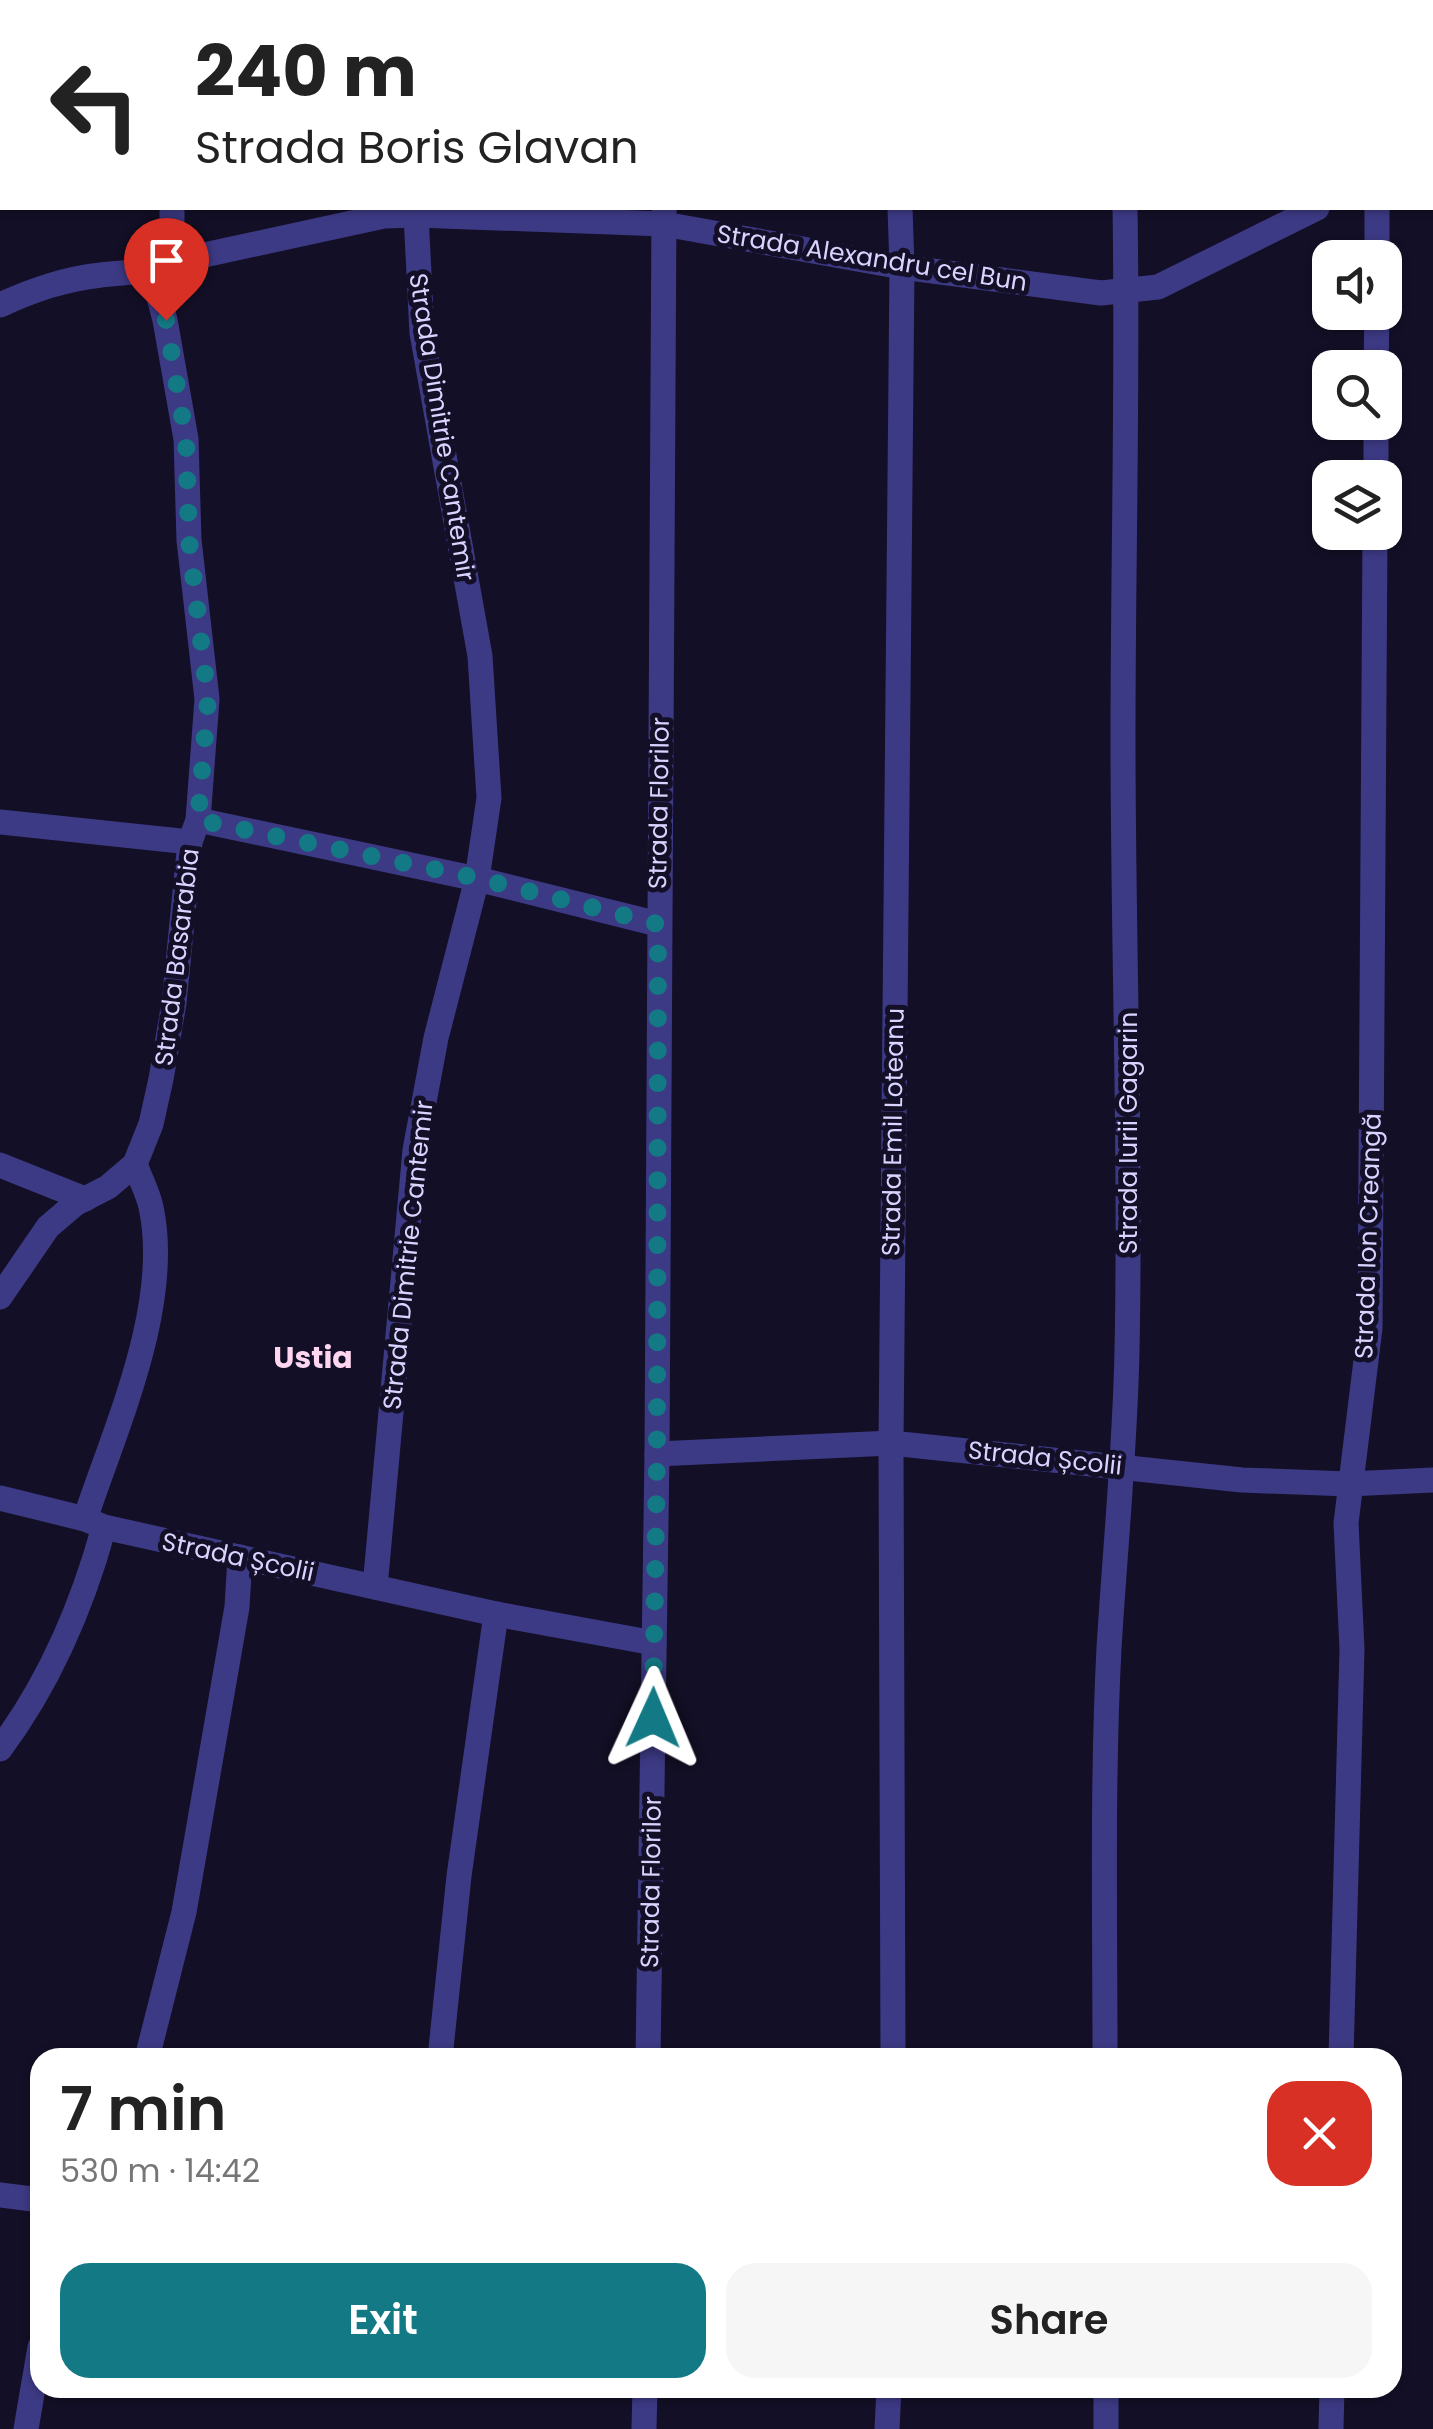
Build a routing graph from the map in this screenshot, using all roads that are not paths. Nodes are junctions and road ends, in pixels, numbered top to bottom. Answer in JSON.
{"nodes":[{"id":1,"x":172,"y":210,"type":"edge"},
{"id":2,"x":900,"y":210,"type":"edge"},
{"id":3,"x":1125,"y":210,"type":"edge"},
{"id":4,"x":1313,"y":210,"type":"edge"},
{"id":5,"x":1378,"y":210,"type":"edge"},
{"id":6,"x":382,"y":212,"type":"edge"},
{"id":7,"x":416,"y":216,"type":"junction"},
{"id":8,"x":664,"y":216,"type":"edge"},
{"id":9,"x":1377,"y":240,"type":"edge"},
{"id":10,"x":162,"y":267,"type":"junction"},
{"id":11,"x":902,"y":267,"type":"junction"},
{"id":12,"x":1126,"y":292,"type":"junction"},
{"id":13,"x":0,"y":305,"type":"edge"},
{"id":14,"x":1375,"y":550,"type":"edge"},
{"id":15,"x":0,"y":822,"type":"edge"},
{"id":16,"x":194,"y":831,"type":"junction"},
{"id":17,"x":477,"y":878,"type":"junction"},
{"id":18,"x":658,"y":924,"type":"junction"},
{"id":19,"x":135,"y":1164,"type":"junction"},
{"id":20,"x":0,"y":1165,"type":"edge"},
{"id":21,"x":86,"y":1198,"type":"junction"},
{"id":22,"x":0,"y":1298,"type":"edge"},
{"id":23,"x":890,"y":1442,"type":"junction"},
{"id":24,"x":657,"y":1454,"type":"junction"},
{"id":25,"x":1124,"y":1465,"type":"junction"},
{"id":26,"x":1433,"y":1480,"type":"edge"},
{"id":27,"x":1350,"y":1484,"type":"junction"},
{"id":28,"x":0,"y":1498,"type":"edge"},
{"id":29,"x":95,"y":1523,"type":"junction"},
{"id":30,"x":240,"y":1557,"type":"junction"},
{"id":31,"x":375,"y":1587,"type":"junction"},
{"id":32,"x":496,"y":1614,"type":"junction"},
{"id":33,"x":654,"y":1643,"type":"junction"},
{"id":34,"x":0,"y":1749,"type":"edge"},
{"id":35,"x":150,"y":2048,"type":"edge"},
{"id":36,"x":441,"y":2048,"type":"edge"},
{"id":37,"x":648,"y":2048,"type":"edge"},
{"id":38,"x":894,"y":2048,"type":"edge"},
{"id":39,"x":1105,"y":2048,"type":"edge"},
{"id":40,"x":1341,"y":2048,"type":"edge"},
{"id":41,"x":0,"y":2195,"type":"edge"},
{"id":42,"x":30,"y":2199,"type":"edge"},
{"id":43,"x":31,"y":2398,"type":"edge"},
{"id":44,"x":645,"y":2398,"type":"edge"},
{"id":45,"x":889,"y":2398,"type":"edge"},
{"id":46,"x":1106,"y":2398,"type":"edge"},
{"id":47,"x":1332,"y":2398,"type":"edge"},
{"id":48,"x":26,"y":2429,"type":"edge"},
{"id":49,"x":644,"y":2429,"type":"edge"},
{"id":50,"x":887,"y":2429,"type":"edge"},
{"id":51,"x":1106,"y":2429,"type":"edge"},
{"id":52,"x":1331,"y":2429,"type":"edge"}],
"edges":[{"from":1,"to":10,"type":"street","name":"Strada Basarabia"},
{"from":2,"to":11,"type":"street","name":"Strada Emil Loteanu"},
{"from":3,"to":12,"type":"street","name":"Strada Iurii Gagarin"},
{"from":4,"to":12,"type":"street","name":"Strada Alexandru cel Bun"},
{"from":5,"to":9,"type":"street"},
{"from":6,"to":7,"type":"street","name":"Strada Alexandru cel Bun"},
{"from":6,"to":10,"type":"street","name":"Strada Alexandru cel Bun"},
{"from":7,"to":8,"type":"street","name":"Strada Alexandru cel Bun"},
{"from":7,"to":17,"type":"street","name":"Strada Dimitrie Cantemir"},
{"from":8,"to":11,"type":"street","name":"Strada Alexandru cel Bun"},
{"from":8,"to":18,"type":"street","name":"Strada Florilor"},
{"from":10,"to":13,"type":"street","name":"Strada Alexandru cel Bun"},
{"from":10,"to":16,"type":"street","name":"Strada Basarabia"},
{"from":11,"to":12,"type":"street","name":"Strada Alexandru cel Bun"},
{"from":11,"to":23,"type":"street","name":"Strada Emil Loteanu"},
{"from":12,"to":25,"type":"street","name":"Strada Iurii Gagarin"},
{"from":14,"to":27,"type":"street","name":"Strada Ion Creangă"},
{"from":15,"to":16,"type":"street"},
{"from":16,"to":17,"type":"street"},
{"from":16,"to":19,"type":"street","name":"Strada Basarabia"},
{"from":17,"to":18,"type":"street"},
{"from":17,"to":31,"type":"street","name":"Strada Dimitrie Cantemir"},
{"from":18,"to":24,"type":"street","name":"Strada Florilor"},
{"from":19,"to":21,"type":"street"},
{"from":19,"to":29,"type":"street"},
{"from":20,"to":21,"type":"street"},
{"from":21,"to":22,"type":"street"},
{"from":23,"to":24,"type":"street","name":"Strada Școlii"},
{"from":23,"to":25,"type":"street","name":"Strada Școlii"},
{"from":23,"to":38,"type":"street","name":"Strada Emil Loteanu"},
{"from":24,"to":33,"type":"street","name":"Strada Florilor"},
{"from":25,"to":27,"type":"street","name":"Strada Școlii"},
{"from":25,"to":39,"type":"street","name":"Strada Iurii Gagarin"},
{"from":26,"to":27,"type":"street","name":"Strada Școlii"},
{"from":27,"to":40,"type":"street","name":"Strada Ion Creangă"},
{"from":28,"to":29,"type":"street","name":"Strada Școlii"},
{"from":29,"to":30,"type":"street","name":"Strada Școlii"},
{"from":29,"to":34,"type":"street"},
{"from":30,"to":31,"type":"street","name":"Strada Școlii"},
{"from":30,"to":35,"type":"street"},
{"from":31,"to":32,"type":"street","name":"Strada Școlii"},
{"from":32,"to":33,"type":"street","name":"Strada Școlii"},
{"from":32,"to":36,"type":"street"},
{"from":33,"to":37,"type":"street","name":"Strada Florilor"},
{"from":41,"to":42,"type":"street"},
{"from":43,"to":48,"type":"street"},
{"from":44,"to":49,"type":"street"},
{"from":45,"to":50,"type":"street"},
{"from":46,"to":51,"type":"street"},
{"from":47,"to":52,"type":"street"}]}
